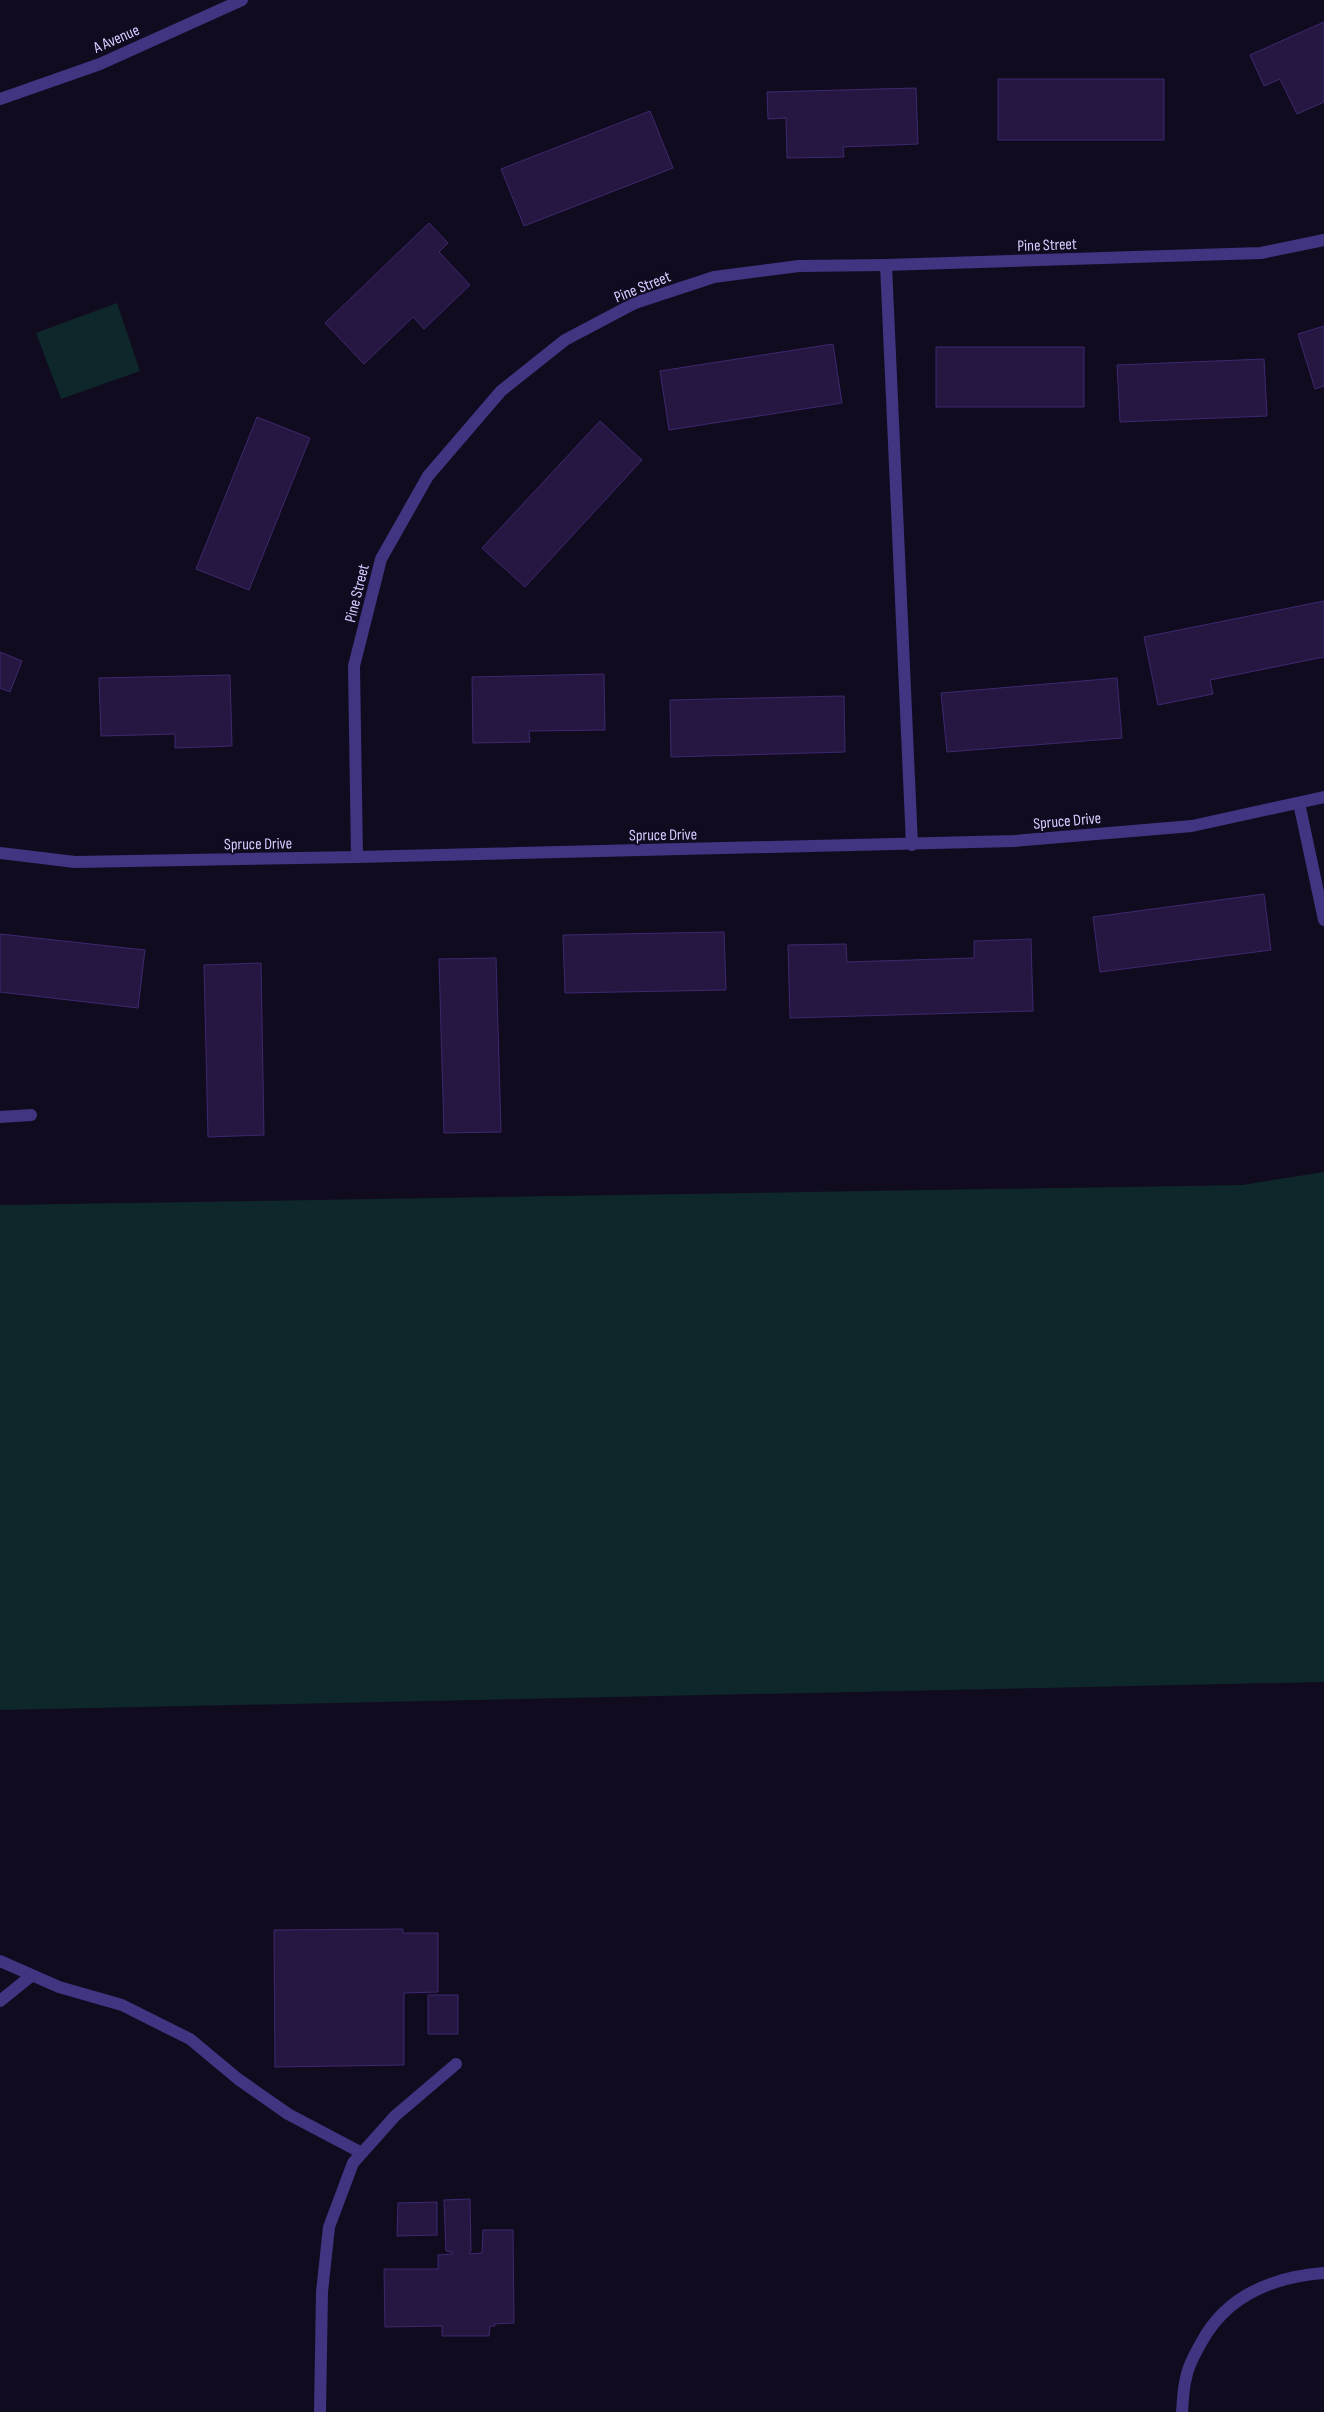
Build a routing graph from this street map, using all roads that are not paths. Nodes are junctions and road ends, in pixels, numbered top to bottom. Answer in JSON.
{"nodes":[{"id":1,"x":242,"y":0,"type":"edge"},
{"id":2,"x":0,"y":98,"type":"edge"},
{"id":3,"x":1324,"y":240,"type":"edge"},
{"id":4,"x":886,"y":265,"type":"junction"},
{"id":5,"x":1324,"y":797,"type":"edge"},
{"id":6,"x":1299,"y":803,"type":"junction"},
{"id":7,"x":912,"y":845,"type":"junction"},
{"id":8,"x":0,"y":853,"type":"edge"},
{"id":9,"x":357,"y":857,"type":"junction"},
{"id":10,"x":1324,"y":920,"type":"edge"},
{"id":11,"x":31,"y":1115,"type":"dead end"},
{"id":12,"x":0,"y":1117,"type":"edge"},
{"id":13,"x":0,"y":1961,"type":"edge"},
{"id":14,"x":31,"y":1976,"type":"junction"},
{"id":15,"x":0,"y":2001,"type":"edge"},
{"id":16,"x":456,"y":2064,"type":"dead end"},
{"id":17,"x":362,"y":2154,"type":"junction"},
{"id":18,"x":1324,"y":2274,"type":"edge"},
{"id":19,"x":320,"y":2412,"type":"edge"},
{"id":20,"x":1182,"y":2412,"type":"edge"}],
"edges":[{"from":1,"to":2,"type":"street","name":"A Avenue"},
{"from":3,"to":4,"type":"street","name":"Pine Street"},
{"from":4,"to":7,"type":"street"},
{"from":4,"to":9,"type":"street","name":"Pine Street"},
{"from":5,"to":6,"type":"street","name":"Spruce Drive"},
{"from":6,"to":7,"type":"street","name":"Spruce Drive"},
{"from":6,"to":10,"type":"street"},
{"from":7,"to":9,"type":"street","name":"Spruce Drive"},
{"from":8,"to":9,"type":"street","name":"Spruce Drive"},
{"from":11,"to":12,"type":"street"},
{"from":13,"to":14,"type":"street"},
{"from":14,"to":15,"type":"street"},
{"from":14,"to":17,"type":"street"},
{"from":16,"to":17,"type":"street"},
{"from":17,"to":19,"type":"street"},
{"from":18,"to":20,"type":"street"}]}
